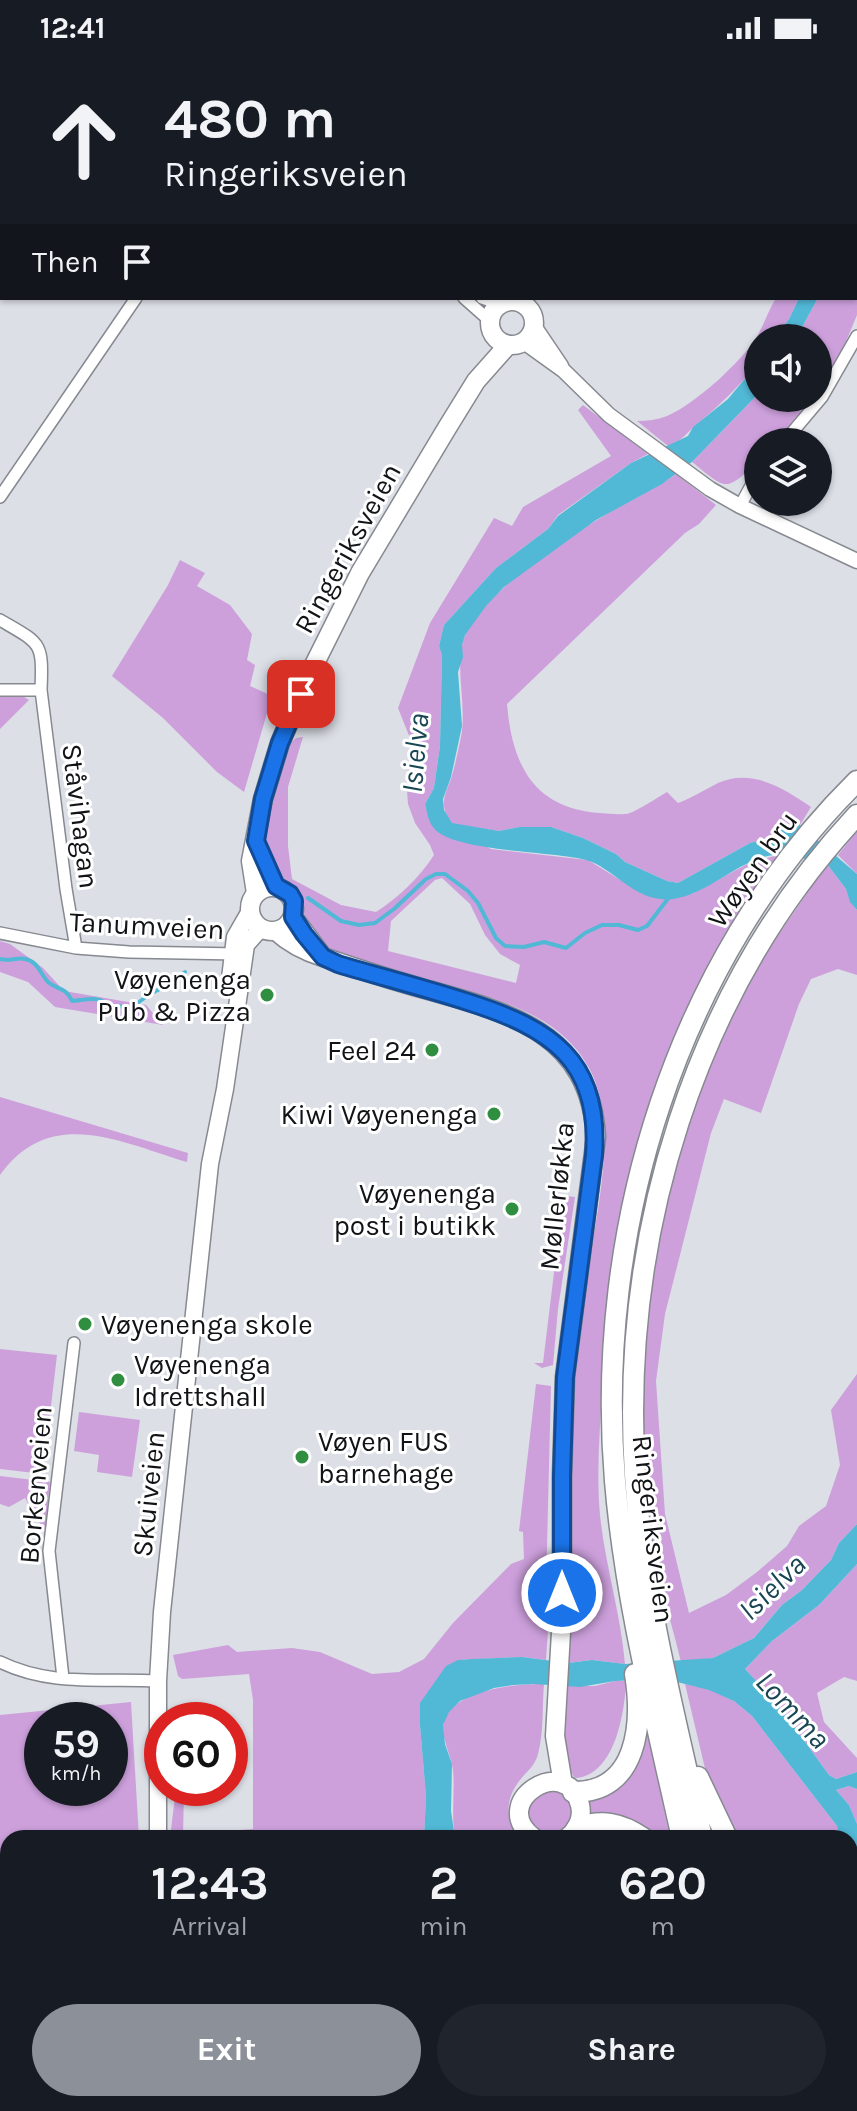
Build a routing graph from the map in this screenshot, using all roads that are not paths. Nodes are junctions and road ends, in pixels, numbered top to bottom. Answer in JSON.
{"nodes":[{"id":1,"x":135,"y":300,"type":"edge"},
{"id":2,"x":469,"y":300,"type":"edge"},
{"id":3,"x":485,"y":300,"type":"edge"},
{"id":4,"x":515,"y":318,"type":"edge"},
{"id":5,"x":857,"y":336,"type":"edge"},
{"id":6,"x":796,"y":428,"type":"edge"},
{"id":7,"x":0,"y":497,"type":"edge"},
{"id":8,"x":744,"y":499,"type":"edge"},
{"id":9,"x":740,"y":506,"type":"junction"},
{"id":10,"x":857,"y":561,"type":"edge"},
{"id":11,"x":0,"y":620,"type":"edge"},
{"id":12,"x":0,"y":690,"type":"edge"},
{"id":13,"x":41,"y":690,"type":"junction"},
{"id":14,"x":857,"y":781,"type":"edge"},
{"id":15,"x":857,"y":815,"type":"edge"},
{"id":16,"x":256,"y":841,"type":"junction"},
{"id":17,"x":276,"y":886,"type":"junction"},
{"id":18,"x":253,"y":902,"type":"junction"},
{"id":19,"x":293,"y":917,"type":"junction"},
{"id":20,"x":268,"y":929,"type":"junction"},
{"id":21,"x":0,"y":933,"type":"edge"},
{"id":22,"x":76,"y":948,"type":"junction"},
{"id":23,"x":238,"y":954,"type":"junction"},
{"id":24,"x":323,"y":957,"type":"junction"},
{"id":25,"x":682,"y":1045,"type":"joint"},
{"id":26,"x":704,"y":1051,"type":"joint"},
{"id":27,"x":74,"y":1343,"type":"dead end"},
{"id":28,"x":643,"y":1608,"type":"junction"},
{"id":29,"x":0,"y":1662,"type":"edge"},
{"id":30,"x":63,"y":1678,"type":"junction"},
{"id":31,"x":158,"y":1681,"type":"junction"},
{"id":32,"x":668,"y":1730,"type":"junction"},
{"id":33,"x":556,"y":1781,"type":"junction"},
{"id":34,"x":158,"y":1830,"type":"edge"},
{"id":35,"x":525,"y":1830,"type":"edge"},
{"id":36,"x":573,"y":1830,"type":"edge"},
{"id":37,"x":577,"y":1830,"type":"edge"},
{"id":38,"x":631,"y":1830,"type":"edge"},
{"id":39,"x":681,"y":1830,"type":"edge"},
{"id":40,"x":699,"y":1830,"type":"edge"},
{"id":41,"x":723,"y":1830,"type":"edge"}],
"edges":[{"from":1,"to":7,"type":"street"},
{"from":2,"to":4,"type":"street"},
{"from":3,"to":4,"type":"street"},
{"from":4,"to":9,"type":"street"},
{"from":4,"to":16,"type":"main road","name":"Ringeriksveien"},
{"from":5,"to":6,"type":"street"},
{"from":8,"to":9,"type":"street"},
{"from":9,"to":10,"type":"street"},
{"from":11,"to":13,"type":"street","name":"Ståvihagan"},
{"from":12,"to":13,"type":"street"},
{"from":13,"to":22,"type":"street","name":"Ståvihagan"},
{"from":14,"to":25,"type":"highway","name":"Wøyen bru"},
{"from":15,"to":26,"type":"highway","name":"Wøyen bru"},
{"from":16,"to":17,"type":"main road"},
{"from":16,"to":18,"type":"main road","name":"Ringeriksveien"},
{"from":17,"to":18,"type":"main road"},
{"from":17,"to":19,"type":"main road"},
{"from":18,"to":20,"type":"main road"},
{"from":18,"to":23,"type":"main road","name":"Skuiveien"},
{"from":19,"to":20,"type":"main road"},
{"from":19,"to":24,"type":"main road"},
{"from":20,"to":23,"type":"main road","name":"Skuiveien"},
{"from":20,"to":24,"type":"main road","name":"Møllerløkka"},
{"from":21,"to":22,"type":"street","name":"Tanumveien"},
{"from":22,"to":23,"type":"street","name":"Tanumveien"},
{"from":23,"to":31,"type":"main road","name":"Skuiveien"},
{"from":24,"to":33,"type":"main road","name":"Møllerløkka"},
{"from":25,"to":28,"type":"highway","name":"Ringeriksveien"},
{"from":26,"to":28,"type":"highway","name":"Ringeriksveien"},
{"from":27,"to":30,"type":"street","name":"Borkenveien"},
{"from":28,"to":32,"type":"highway","name":"Ringeriksveien"},
{"from":28,"to":33,"type":"highway"},
{"from":29,"to":30,"type":"street"},
{"from":30,"to":31,"type":"street"},
{"from":31,"to":34,"type":"main road","name":"Skuiveien"},
{"from":32,"to":39,"type":"highway","name":"Ringeriksveien"},
{"from":32,"to":40,"type":"highway","name":"Ringeriksveien"},
{"from":32,"to":41,"type":"highway"},
{"from":33,"to":35,"type":"main road"},
{"from":33,"to":36,"type":"main road","name":"Møllerløkka"},
{"from":37,"to":38,"type":"highway"}]}
